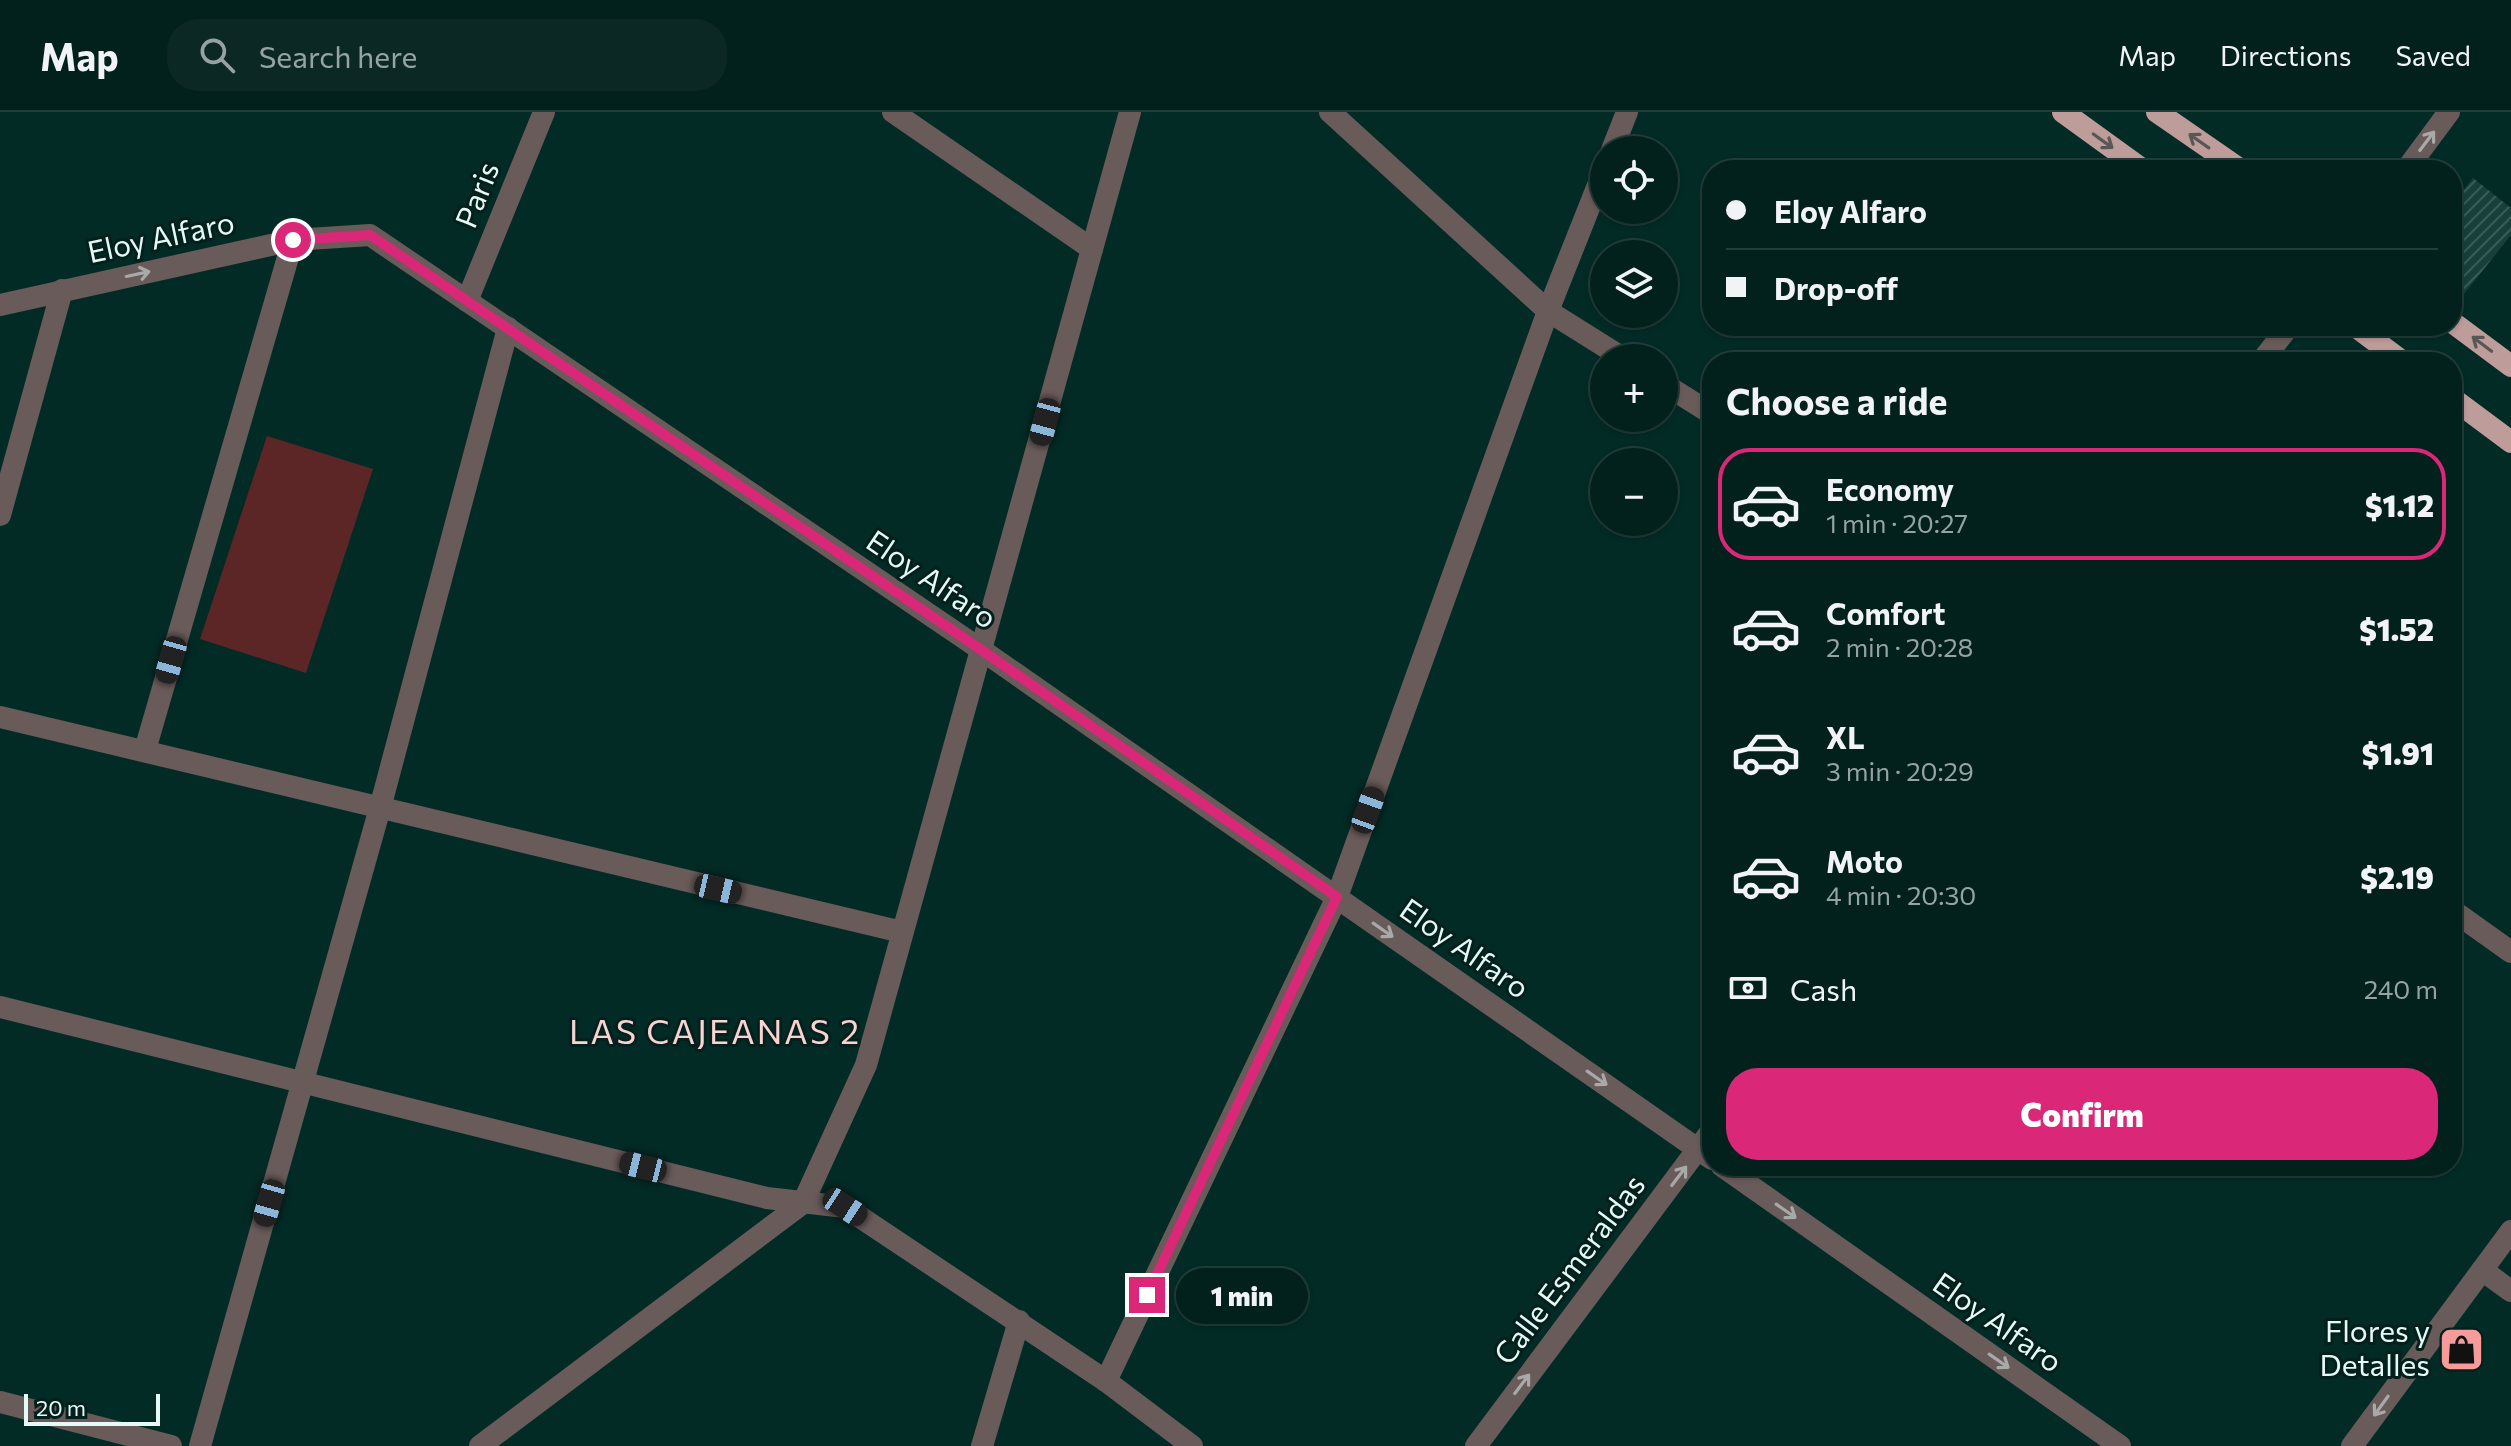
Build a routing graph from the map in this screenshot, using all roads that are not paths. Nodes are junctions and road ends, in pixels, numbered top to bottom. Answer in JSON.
{"nodes":[{"id":1,"x":544,"y":112,"type":"edge"},
{"id":2,"x":893,"y":112,"type":"edge"},
{"id":3,"x":1130,"y":112,"type":"edge"},
{"id":4,"x":1330,"y":112,"type":"edge"},
{"id":5,"x":1627,"y":112,"type":"edge"},
{"id":6,"x":2063,"y":112,"type":"edge"},
{"id":7,"x":2157,"y":112,"type":"edge"},
{"id":8,"x":2449,"y":112,"type":"edge"},
{"id":9,"x":1618,"y":136,"type":"edge"},
{"id":10,"x":2129,"y":160,"type":"edge"},
{"id":11,"x":2227,"y":160,"type":"edge"},
{"id":12,"x":2413,"y":160,"type":"edge"},
{"id":13,"x":1590,"y":205,"type":"edge"},
{"id":14,"x":293,"y":240,"type":"junction"},
{"id":15,"x":1092,"y":249,"type":"junction"},
{"id":16,"x":62,"y":290,"type":"junction"},
{"id":17,"x":467,"y":301,"type":"junction"},
{"id":18,"x":0,"y":305,"type":"edge"},
{"id":19,"x":1548,"y":311,"type":"junction"},
{"id":20,"x":508,"y":328,"type":"junction"},
{"id":21,"x":2462,"y":329,"type":"edge"},
{"id":22,"x":2281,"y":336,"type":"edge"},
{"id":23,"x":2368,"y":336,"type":"edge"},
{"id":24,"x":1601,"y":344,"type":"edge"},
{"id":25,"x":2269,"y":352,"type":"edge"},
{"id":26,"x":2390,"y":352,"type":"edge"},
{"id":27,"x":2511,"y":366,"type":"edge"},
{"id":28,"x":1678,"y":393,"type":"edge"},
{"id":29,"x":2462,"y":405,"type":"edge"},
{"id":30,"x":1702,"y":408,"type":"edge"},
{"id":31,"x":2511,"y":442,"type":"edge"},
{"id":32,"x":0,"y":515,"type":"edge"},
{"id":33,"x":983,"y":651,"type":"junction"},
{"id":34,"x":0,"y":717,"type":"edge"},
{"id":35,"x":145,"y":750,"type":"junction"},
{"id":36,"x":380,"y":808,"type":"junction"},
{"id":37,"x":1337,"y":897,"type":"junction"},
{"id":38,"x":2462,"y":917,"type":"edge"},
{"id":39,"x":902,"y":932,"type":"junction"},
{"id":40,"x":2511,"y":952,"type":"edge"},
{"id":41,"x":0,"y":1007,"type":"edge"},
{"id":42,"x":304,"y":1081,"type":"junction"},
{"id":43,"x":1702,"y":1152,"type":"edge"},
{"id":44,"x":1702,"y":1158,"type":"edge"},
{"id":45,"x":1736,"y":1176,"type":"edge"},
{"id":46,"x":803,"y":1203,"type":"junction"},
{"id":47,"x":2511,"y":1231,"type":"edge"},
{"id":48,"x":2482,"y":1270,"type":"junction"},
{"id":49,"x":2511,"y":1291,"type":"edge"},
{"id":50,"x":1019,"y":1321,"type":"junction"},
{"id":51,"x":1106,"y":1381,"type":"junction"},
{"id":52,"x":0,"y":1402,"type":"edge"},
{"id":53,"x":171,"y":1446,"type":"edge"},
{"id":54,"x":200,"y":1446,"type":"edge"},
{"id":55,"x":480,"y":1446,"type":"edge"},
{"id":56,"x":982,"y":1446,"type":"edge"},
{"id":57,"x":1192,"y":1446,"type":"edge"},
{"id":58,"x":1476,"y":1446,"type":"edge"},
{"id":59,"x":2120,"y":1446,"type":"edge"},
{"id":60,"x":2352,"y":1446,"type":"edge"}],
"edges":[{"from":1,"to":17,"type":"street","name":"Paris"},
{"from":2,"to":15,"type":"street"},
{"from":3,"to":15,"type":"street"},
{"from":4,"to":19,"type":"street"},
{"from":5,"to":9,"type":"street"},
{"from":6,"to":10,"type":"highway","one_way":true},
{"from":11,"to":7,"type":"highway","one_way":true},
{"from":12,"to":8,"type":"street","one_way":true},
{"from":13,"to":19,"type":"street"},
{"from":16,"to":14,"type":"street","name":"Eloy Alfaro","one_way":true},
{"from":14,"to":17,"type":"street","name":"Eloy Alfaro"},
{"from":14,"to":35,"type":"street"},
{"from":15,"to":33,"type":"street"},
{"from":16,"to":18,"type":"street","name":"Eloy Alfaro"},
{"from":16,"to":32,"type":"street"},
{"from":17,"to":20,"type":"street","name":"Eloy Alfaro"},
{"from":19,"to":24,"type":"street"},
{"from":19,"to":37,"type":"street"},
{"from":20,"to":33,"type":"street","name":"Eloy Alfaro"},
{"from":20,"to":36,"type":"street"},
{"from":27,"to":21,"type":"highway","one_way":true},
{"from":22,"to":25,"type":"street"},
{"from":23,"to":26,"type":"highway"},
{"from":28,"to":30,"type":"street"},
{"from":29,"to":31,"type":"highway"},
{"from":33,"to":37,"type":"street","name":"Eloy Alfaro"},
{"from":33,"to":39,"type":"street"},
{"from":34,"to":35,"type":"street"},
{"from":35,"to":36,"type":"street"},
{"from":36,"to":39,"type":"street"},
{"from":36,"to":42,"type":"street"},
{"from":37,"to":43,"type":"street","name":"Eloy Alfaro","one_way":true},
{"from":37,"to":51,"type":"street"},
{"from":38,"to":40,"type":"street"},
{"from":39,"to":46,"type":"street"},
{"from":41,"to":42,"type":"street"},
{"from":42,"to":46,"type":"street"},
{"from":42,"to":54,"type":"street"},
{"from":58,"to":44,"type":"street","name":"Calle Esmeraldas","one_way":true},
{"from":45,"to":59,"type":"street","name":"Eloy Alfaro","one_way":true},
{"from":46,"to":50,"type":"street"},
{"from":46,"to":55,"type":"street"},
{"from":47,"to":48,"type":"street"},
{"from":48,"to":49,"type":"street"},
{"from":48,"to":60,"type":"street","one_way":true},
{"from":50,"to":51,"type":"street"},
{"from":50,"to":56,"type":"street"},
{"from":51,"to":57,"type":"street"},
{"from":52,"to":53,"type":"street"}]}
